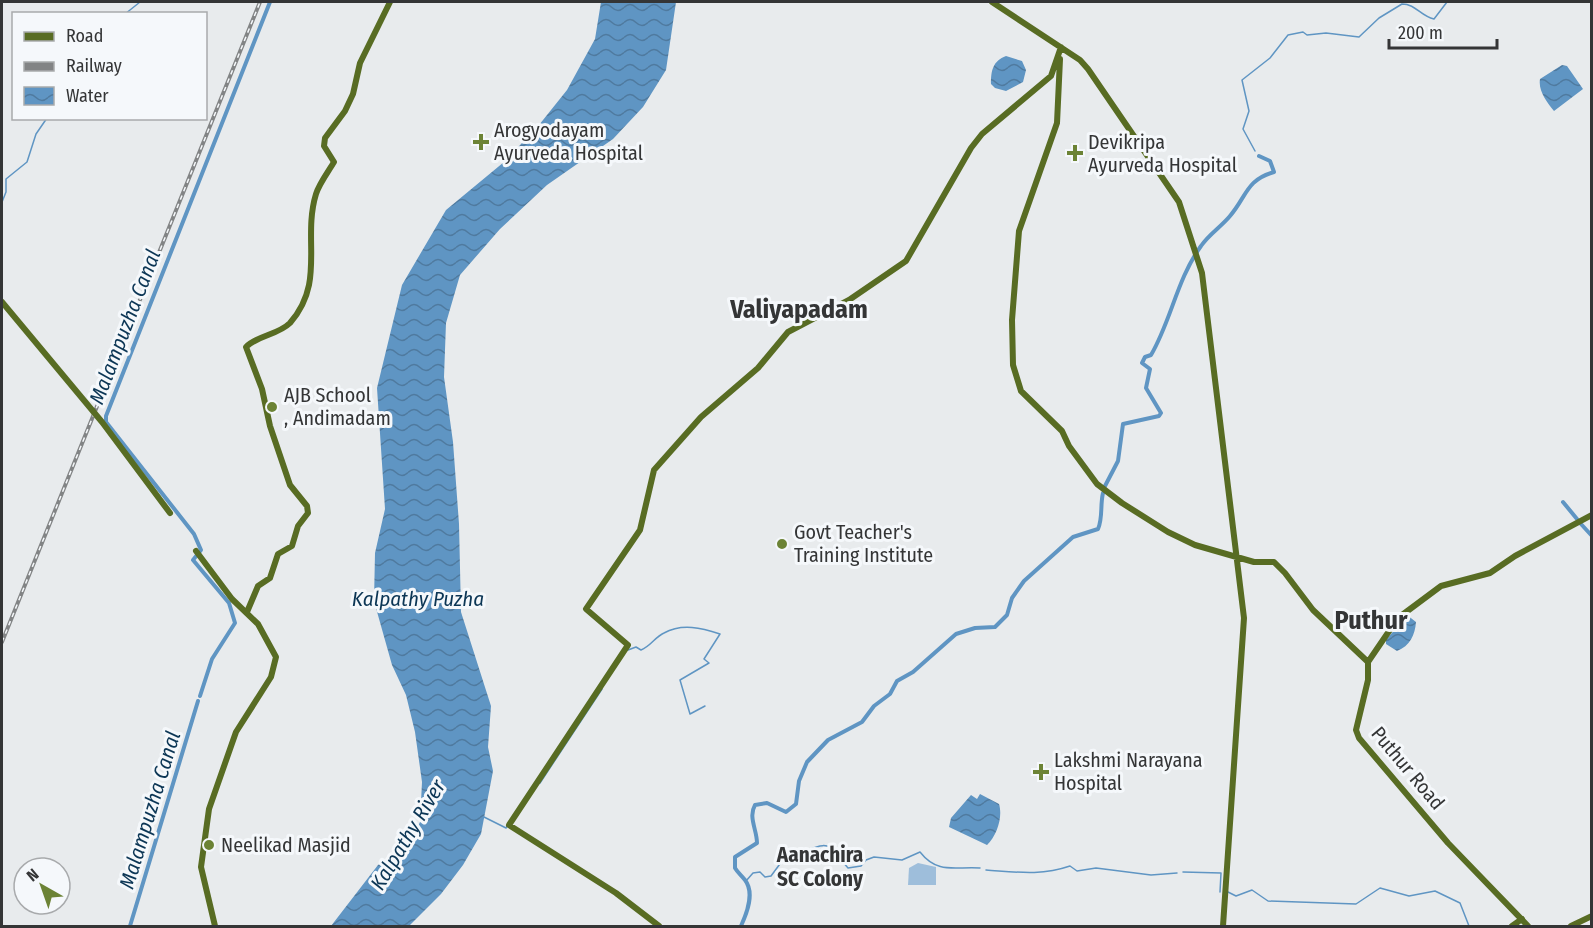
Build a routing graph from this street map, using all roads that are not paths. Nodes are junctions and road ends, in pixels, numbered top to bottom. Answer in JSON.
{"nodes":[{"id":1,"x":390,"y":2,"type":"edge"},
{"id":2,"x":992,"y":2,"type":"edge"},
{"id":3,"x":1061,"y":47,"type":"junction"},
{"id":4,"x":2,"y":302,"type":"edge"},
{"id":5,"x":170,"y":513,"type":"dead end"},
{"id":6,"x":1592,"y":515,"type":"edge"},
{"id":7,"x":197,"y":553,"type":"dead end"},
{"id":8,"x":1236,"y":557,"type":"junction"},
{"id":9,"x":247,"y":612,"type":"junction"},
{"id":10,"x":1368,"y":663,"type":"junction"},
{"id":11,"x":1592,"y":916,"type":"edge"},
{"id":12,"x":1521,"y":919,"type":"junction"},
{"id":13,"x":215,"y":927,"type":"edge"},
{"id":14,"x":659,"y":927,"type":"edge"},
{"id":15,"x":1223,"y":927,"type":"edge"},
{"id":16,"x":1512,"y":927,"type":"edge"},
{"id":17,"x":1528,"y":927,"type":"edge"},
{"id":18,"x":1571,"y":927,"type":"edge"}],
"edges":[{"from":1,"to":9,"type":"street"},
{"from":2,"to":3,"type":"street"},
{"from":3,"to":8,"type":"street"},
{"from":3,"to":8,"type":"street"},
{"from":3,"to":14,"type":"street"},
{"from":4,"to":5,"type":"street","bridge":true},
{"from":6,"to":10,"type":"street"},
{"from":7,"to":9,"type":"street"},
{"from":8,"to":10,"type":"street"},
{"from":8,"to":15,"type":"street"},
{"from":9,"to":13,"type":"street"},
{"from":10,"to":12,"type":"street","name":"Puthur Road"},
{"from":11,"to":18,"type":"street"},
{"from":12,"to":16,"type":"street"},
{"from":12,"to":17,"type":"street","name":"Puthur Road"}]}
